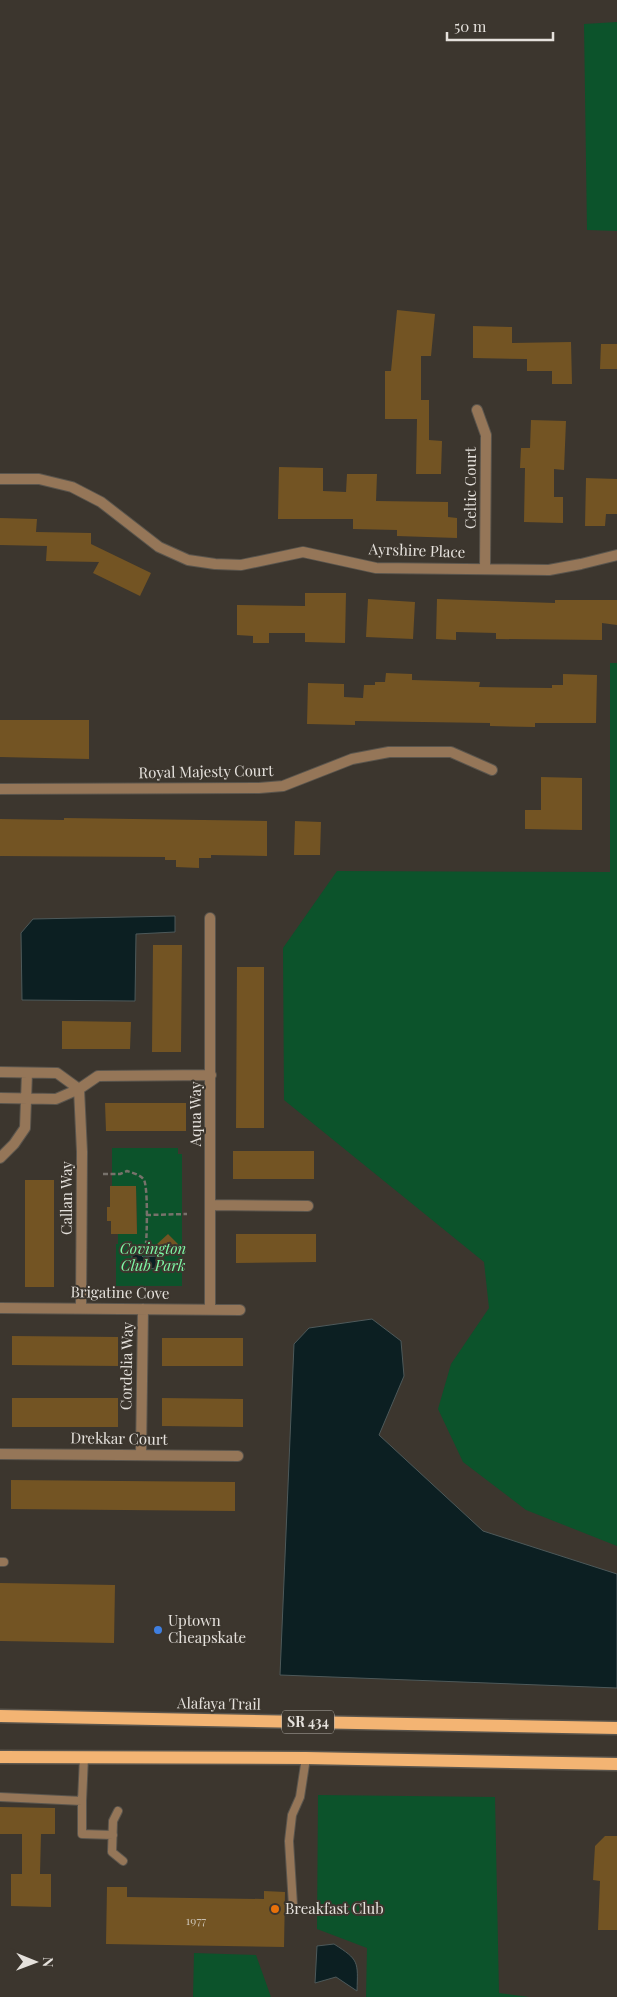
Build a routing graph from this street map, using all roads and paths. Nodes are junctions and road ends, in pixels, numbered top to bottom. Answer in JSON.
{"nodes":[{"id":1,"x":477,"y":410,"type":"dead end"},
{"id":2,"x":0,"y":479,"type":"edge"},
{"id":3,"x":617,"y":555,"type":"edge"},
{"id":4,"x":485,"y":568,"type":"junction"},
{"id":5,"x":492,"y":770,"type":"dead end"},
{"id":6,"x":0,"y":788,"type":"edge"},
{"id":7,"x":210,"y":918,"type":"dead end"},
{"id":8,"x":0,"y":1072,"type":"edge"},
{"id":9,"x":27,"y":1073,"type":"junction"},
{"id":10,"x":211,"y":1075,"type":"junction"},
{"id":11,"x":79,"y":1089,"type":"junction"},
{"id":12,"x":0,"y":1098,"type":"edge"},
{"id":13,"x":27,"y":1098,"type":"junction"},
{"id":14,"x":0,"y":1158,"type":"edge"},
{"id":15,"x":103,"y":1174,"type":"dead end"},
{"id":16,"x":211,"y":1205,"type":"junction"},
{"id":17,"x":308,"y":1206,"type":"dead end"},
{"id":18,"x":187,"y":1214,"type":"dead end"},
{"id":19,"x":146,"y":1215,"type":"junction"},
{"id":20,"x":146,"y":1243,"type":"dead end"},
{"id":21,"x":0,"y":1308,"type":"edge"},
{"id":22,"x":81,"y":1308,"type":"junction"},
{"id":23,"x":143,"y":1308,"type":"junction"},
{"id":24,"x":210,"y":1309,"type":"junction"},
{"id":25,"x":240,"y":1310,"type":"dead end"},
{"id":26,"x":0,"y":1454,"type":"edge"},
{"id":27,"x":141,"y":1454,"type":"junction"},
{"id":28,"x":238,"y":1456,"type":"dead end"},
{"id":29,"x":0,"y":1716,"type":"edge"},
{"id":30,"x":617,"y":1728,"type":"edge"},
{"id":31,"x":0,"y":1757,"type":"edge"},
{"id":32,"x":84,"y":1757,"type":"junction"},
{"id":33,"x":306,"y":1758,"type":"junction"},
{"id":34,"x":617,"y":1764,"type":"edge"},
{"id":35,"x":0,"y":1797,"type":"edge"},
{"id":36,"x":82,"y":1801,"type":"junction"},
{"id":37,"x":118,"y":1811,"type":"dead end"},
{"id":38,"x":113,"y":1835,"type":"junction"},
{"id":39,"x":123,"y":1861,"type":"dead end"},
{"id":40,"x":293,"y":1905,"type":"dead end"}],
"edges":[{"from":1,"to":4,"type":"street","name":"Celtic Court"},
{"from":2,"to":4,"type":"street","name":"Ayrshire Place"},
{"from":3,"to":4,"type":"street","name":"Ayrshire Place"},
{"from":5,"to":6,"type":"street","name":"Royal Majesty Court"},
{"from":7,"to":10,"type":"street","name":"Aqua Way"},
{"from":8,"to":9,"type":"street"},
{"from":9,"to":11,"type":"street"},
{"from":9,"to":13,"type":"street"},
{"from":10,"to":11,"type":"street"},
{"from":10,"to":16,"type":"street","name":"Aqua Way"},
{"from":11,"to":13,"type":"street"},
{"from":11,"to":22,"type":"street","name":"Callan Way"},
{"from":12,"to":13,"type":"street"},
{"from":13,"to":14,"type":"street"},
{"from":15,"to":19,"type":"path"},
{"from":16,"to":17,"type":"street"},
{"from":16,"to":24,"type":"street","name":"Aqua Way"},
{"from":18,"to":19,"type":"path"},
{"from":19,"to":20,"type":"path"},
{"from":21,"to":22,"type":"street","name":"Brigatine Cove"},
{"from":22,"to":23,"type":"street","name":"Brigatine Cove"},
{"from":23,"to":24,"type":"street","name":"Brigatine Cove"},
{"from":23,"to":27,"type":"street","name":"Cordelia Way"},
{"from":24,"to":25,"type":"street","name":"Brigatine Cove"},
{"from":26,"to":27,"type":"street","name":"Drekkar Court"},
{"from":27,"to":28,"type":"street","name":"Drekkar Court"},
{"from":29,"to":30,"type":"main road","name":"Alafaya Trail","number":"SR 434"},
{"from":31,"to":32,"type":"main road"},
{"from":32,"to":33,"type":"main road"},
{"from":32,"to":36,"type":"lane"},
{"from":33,"to":34,"type":"main road"},
{"from":33,"to":40,"type":"lane"},
{"from":35,"to":36,"type":"lane"},
{"from":36,"to":38,"type":"lane"},
{"from":37,"to":38,"type":"lane"},
{"from":38,"to":39,"type":"lane"}]}
